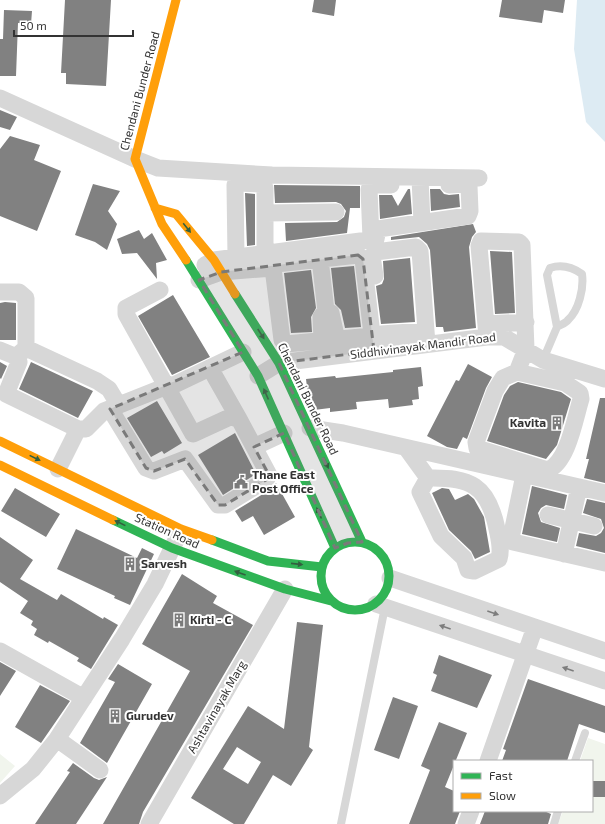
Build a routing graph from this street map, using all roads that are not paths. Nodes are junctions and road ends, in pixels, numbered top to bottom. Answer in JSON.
{"nodes":[{"id":1,"x":176,"y":0,"type":"edge"},
{"id":2,"x":0,"y":98,"type":"edge"},
{"id":3,"x":135,"y":159,"type":"junction"},
{"id":4,"x":272,"y":175,"type":"junction"},
{"id":5,"x":479,"y":178,"type":"dead end"},
{"id":6,"x":353,"y":181,"type":"dead end"},
{"id":7,"x":420,"y":181,"type":"junction"},
{"id":8,"x":444,"y":181,"type":"junction"},
{"id":9,"x":156,"y":208,"type":"junction"},
{"id":10,"x":336,"y":212,"type":"dead end"},
{"id":11,"x":266,"y":213,"type":"junction"},
{"id":12,"x":422,"y":223,"type":"junction"},
{"id":13,"x":371,"y":239,"type":"junction"},
{"id":14,"x":265,"y":253,"type":"junction"},
{"id":15,"x":236,"y":257,"type":"junction"},
{"id":16,"x":320,"y":260,"type":"junction"},
{"id":17,"x":217,"y":266,"type":"junction"},
{"id":18,"x":273,"y":268,"type":"junction"},
{"id":19,"x":197,"y":276,"type":"junction"},
{"id":20,"x":160,"y":290,"type":"dead end"},
{"id":21,"x":0,"y":292,"type":"edge"},
{"id":22,"x":526,"y":322,"type":"junction"},
{"id":23,"x":557,"y":327,"type":"junction"},
{"id":24,"x":487,"y":330,"type":"junction"},
{"id":25,"x":426,"y":337,"type":"junction"},
{"id":26,"x":329,"y":340,"type":"junction"},
{"id":27,"x":378,"y":343,"type":"junction"},
{"id":28,"x":526,"y":349,"type":"junction"},
{"id":29,"x":0,"y":350,"type":"edge"},
{"id":30,"x":244,"y":352,"type":"junction"},
{"id":31,"x":21,"y":353,"type":"junction"},
{"id":32,"x":543,"y":360,"type":"junction"},
{"id":33,"x":279,"y":363,"type":"junction"},
{"id":34,"x":210,"y":368,"type":"junction"},
{"id":35,"x":517,"y":372,"type":"junction"},
{"id":36,"x":258,"y":376,"type":"junction"},
{"id":37,"x":605,"y":379,"type":"edge"},
{"id":38,"x":167,"y":386,"type":"junction"},
{"id":39,"x":3,"y":393,"type":"edge"},
{"id":40,"x":114,"y":407,"type":"junction"},
{"id":41,"x":239,"y":419,"type":"junction"},
{"id":42,"x":310,"y":428,"type":"junction"},
{"id":43,"x":78,"y":429,"type":"junction"},
{"id":44,"x":284,"y":433,"type":"junction"},
{"id":45,"x":193,"y":434,"type":"junction"},
{"id":46,"x":0,"y":441,"type":"edge"},
{"id":47,"x":254,"y":447,"type":"junction"},
{"id":48,"x":407,"y":450,"type":"junction"},
{"id":49,"x":185,"y":459,"type":"junction"},
{"id":50,"x":0,"y":465,"type":"edge"},
{"id":51,"x":58,"y":469,"type":"junction"},
{"id":52,"x":524,"y":475,"type":"junction"},
{"id":53,"x":428,"y":478,"type":"junction"},
{"id":54,"x":578,"y":487,"type":"junction"},
{"id":55,"x":605,"y":493,"type":"edge"},
{"id":56,"x":548,"y":515,"type":"dead end"},
{"id":57,"x":571,"y":521,"type":"junction"},
{"id":58,"x":594,"y":526,"type":"dead end"},
{"id":59,"x":181,"y":529,"type":"junction"},
{"id":60,"x":362,"y":542,"type":"junction"},
{"id":61,"x":172,"y":548,"type":"junction"},
{"id":62,"x":335,"y":548,"type":"junction"},
{"id":63,"x":564,"y":554,"type":"junction"},
{"id":64,"x":605,"y":563,"type":"edge"},
{"id":65,"x":322,"y":567,"type":"junction"},
{"id":66,"x":265,"y":571,"type":"junction"},
{"id":67,"x":390,"y":578,"type":"junction"},
{"id":68,"x":285,"y":589,"type":"junction"},
{"id":69,"x":331,"y":601,"type":"junction"},
{"id":70,"x":381,"y":606,"type":"junction"},
{"id":71,"x":535,"y":627,"type":"junction"},
{"id":72,"x":605,"y":650,"type":"edge"},
{"id":73,"x":0,"y":651,"type":"edge"},
{"id":74,"x":525,"y":654,"type":"junction"},
{"id":75,"x":605,"y":681,"type":"edge"},
{"id":76,"x":84,"y":698,"type":"junction"},
{"id":77,"x":585,"y":733,"type":"dead end"},
{"id":78,"x":57,"y":739,"type":"junction"},
{"id":79,"x":488,"y":760,"type":"edge"},
{"id":80,"x":575,"y":760,"type":"edge"},
{"id":81,"x":100,"y":770,"type":"dead end"},
{"id":82,"x":0,"y":796,"type":"edge"},
{"id":83,"x":471,"y":812,"type":"edge"},
{"id":84,"x":558,"y":812,"type":"edge"},
{"id":85,"x":149,"y":824,"type":"edge"},
{"id":86,"x":341,"y":824,"type":"edge"},
{"id":87,"x":466,"y":824,"type":"edge"},
{"id":88,"x":554,"y":824,"type":"edge"}],
"edges":[{"from":1,"to":3,"type":"main road","name":"Chendani Bunder Road"},
{"from":2,"to":3,"type":"street"},
{"from":3,"to":4,"type":"street"},
{"from":3,"to":9,"type":"main road","name":"Chendani Bunder Road"},
{"from":4,"to":6,"type":"street"},
{"from":4,"to":7,"type":"street"},
{"from":5,"to":8,"type":"street"},
{"from":7,"to":8,"type":"street"},
{"from":7,"to":12,"type":"street"},
{"from":7,"to":13,"type":"street"},
{"from":8,"to":12,"type":"street"},
{"from":9,"to":17,"type":"main road","name":"Chendani Bunder Road","one_way":true},
{"from":9,"to":19,"type":"main road","name":"Chendani Bunder Road"},
{"from":10,"to":11,"type":"street"},
{"from":11,"to":14,"type":"street"},
{"from":11,"to":15,"type":"street"},
{"from":12,"to":13,"type":"street"},
{"from":13,"to":14,"type":"street"},
{"from":14,"to":15,"type":"street"},
{"from":15,"to":17,"type":"street"},
{"from":16,"to":18,"type":"street"},
{"from":16,"to":26,"type":"street"},
{"from":16,"to":27,"type":"street"},
{"from":17,"to":18,"type":"street"},
{"from":17,"to":19,"type":"street"},
{"from":17,"to":33,"type":"main road","name":"Chendani Bunder Road","one_way":true},
{"from":18,"to":26,"type":"street"},
{"from":19,"to":30,"type":"main road","name":"Chendani Bunder Road"},
{"from":20,"to":38,"type":"street"},
{"from":21,"to":31,"type":"street"},
{"from":22,"to":24,"type":"street"},
{"from":22,"to":24,"type":"street"},
{"from":22,"to":28,"type":"street"},
{"from":23,"to":23,"type":"lane"},
{"from":23,"to":32,"type":"lane"},
{"from":24,"to":25,"type":"street","name":"Siddhivinayak Mandir Road"},
{"from":24,"to":28,"type":"street","name":"Siddhivinayak Mandir Road"},
{"from":25,"to":27,"type":"street","name":"Siddhivinayak Mandir Road"},
{"from":25,"to":27,"type":"street"},
{"from":26,"to":27,"type":"street"},
{"from":27,"to":33,"type":"street","name":"Siddhivinayak Mandir Road"},
{"from":28,"to":32,"type":"street","name":"Siddhivinayak Mandir Road"},
{"from":28,"to":35,"type":"street"},
{"from":29,"to":31,"type":"street"},
{"from":30,"to":34,"type":"street"},
{"from":30,"to":36,"type":"main road","name":"Chendani Bunder Road"},
{"from":31,"to":39,"type":"street"},
{"from":31,"to":40,"type":"street"},
{"from":32,"to":37,"type":"street","name":"Siddhivinayak Mandir Road"},
{"from":33,"to":36,"type":"street"},
{"from":33,"to":42,"type":"main road","name":"Chendani Bunder Road"},
{"from":34,"to":38,"type":"street"},
{"from":34,"to":41,"type":"street"},
{"from":35,"to":35,"type":"street"},
{"from":44,"to":36,"type":"main road","name":"Chendani Bunder Road","one_way":true},
{"from":38,"to":40,"type":"street"},
{"from":38,"to":45,"type":"street"},
{"from":39,"to":43,"type":"street"},
{"from":40,"to":43,"type":"street"},
{"from":40,"to":49,"type":"street"},
{"from":41,"to":45,"type":"street"},
{"from":41,"to":47,"type":"street"},
{"from":42,"to":48,"type":"street"},
{"from":42,"to":60,"type":"main road","name":"Chendani Bunder Road","one_way":true},
{"from":43,"to":51,"type":"street"},
{"from":44,"to":47,"type":"street"},
{"from":62,"to":44,"type":"main road","name":"Chendani Bunder Road","one_way":true},
{"from":45,"to":49,"type":"street"},
{"from":46,"to":51,"type":"main road","name":"Station Road","one_way":true},
{"from":47,"to":49,"type":"street"},
{"from":48,"to":52,"type":"street"},
{"from":48,"to":53,"type":"street"},
{"from":61,"to":50,"type":"main road","name":"Station Road","one_way":true},
{"from":51,"to":59,"type":"main road","name":"Station Road"},
{"from":52,"to":54,"type":"street"},
{"from":52,"to":63,"type":"street"},
{"from":53,"to":53,"type":"street"},
{"from":54,"to":55,"type":"street"},
{"from":54,"to":57,"type":"street"},
{"from":56,"to":57,"type":"street"},
{"from":57,"to":58,"type":"street"},
{"from":57,"to":63,"type":"street"},
{"from":59,"to":61,"type":"street"},
{"from":59,"to":66,"type":"main road","name":"Station Road"},
{"from":60,"to":62,"type":"main road"},
{"from":60,"to":67,"type":"main road"},
{"from":66,"to":61,"type":"main road","name":"Station Road","one_way":true},
{"from":61,"to":76,"type":"street"},
{"from":62,"to":65,"type":"main road"},
{"from":63,"to":64,"type":"street"},
{"from":66,"to":65,"type":"main road","name":"Station Road","one_way":true},
{"from":65,"to":69,"type":"main road"},
{"from":66,"to":68,"type":"main road","name":"Station Road"},
{"from":67,"to":70,"type":"main road"},
{"from":67,"to":71,"type":"street","one_way":true},
{"from":68,"to":69,"type":"main road","name":"Station Road"},
{"from":68,"to":85,"type":"street","name":"Ashtavinayak Marg"},
{"from":69,"to":70,"type":"main road"},
{"from":74,"to":70,"type":"street","one_way":true},
{"from":70,"to":86,"type":"lane"},
{"from":71,"to":72,"type":"street"},
{"from":71,"to":74,"type":"street"},
{"from":73,"to":76,"type":"street"},
{"from":75,"to":74,"type":"street","one_way":true},
{"from":74,"to":79,"type":"street"},
{"from":76,"to":78,"type":"street"},
{"from":77,"to":80,"type":"lane"},
{"from":78,"to":81,"type":"street"},
{"from":78,"to":82,"type":"street"},
{"from":83,"to":87,"type":"street"},
{"from":84,"to":88,"type":"lane"}]}
